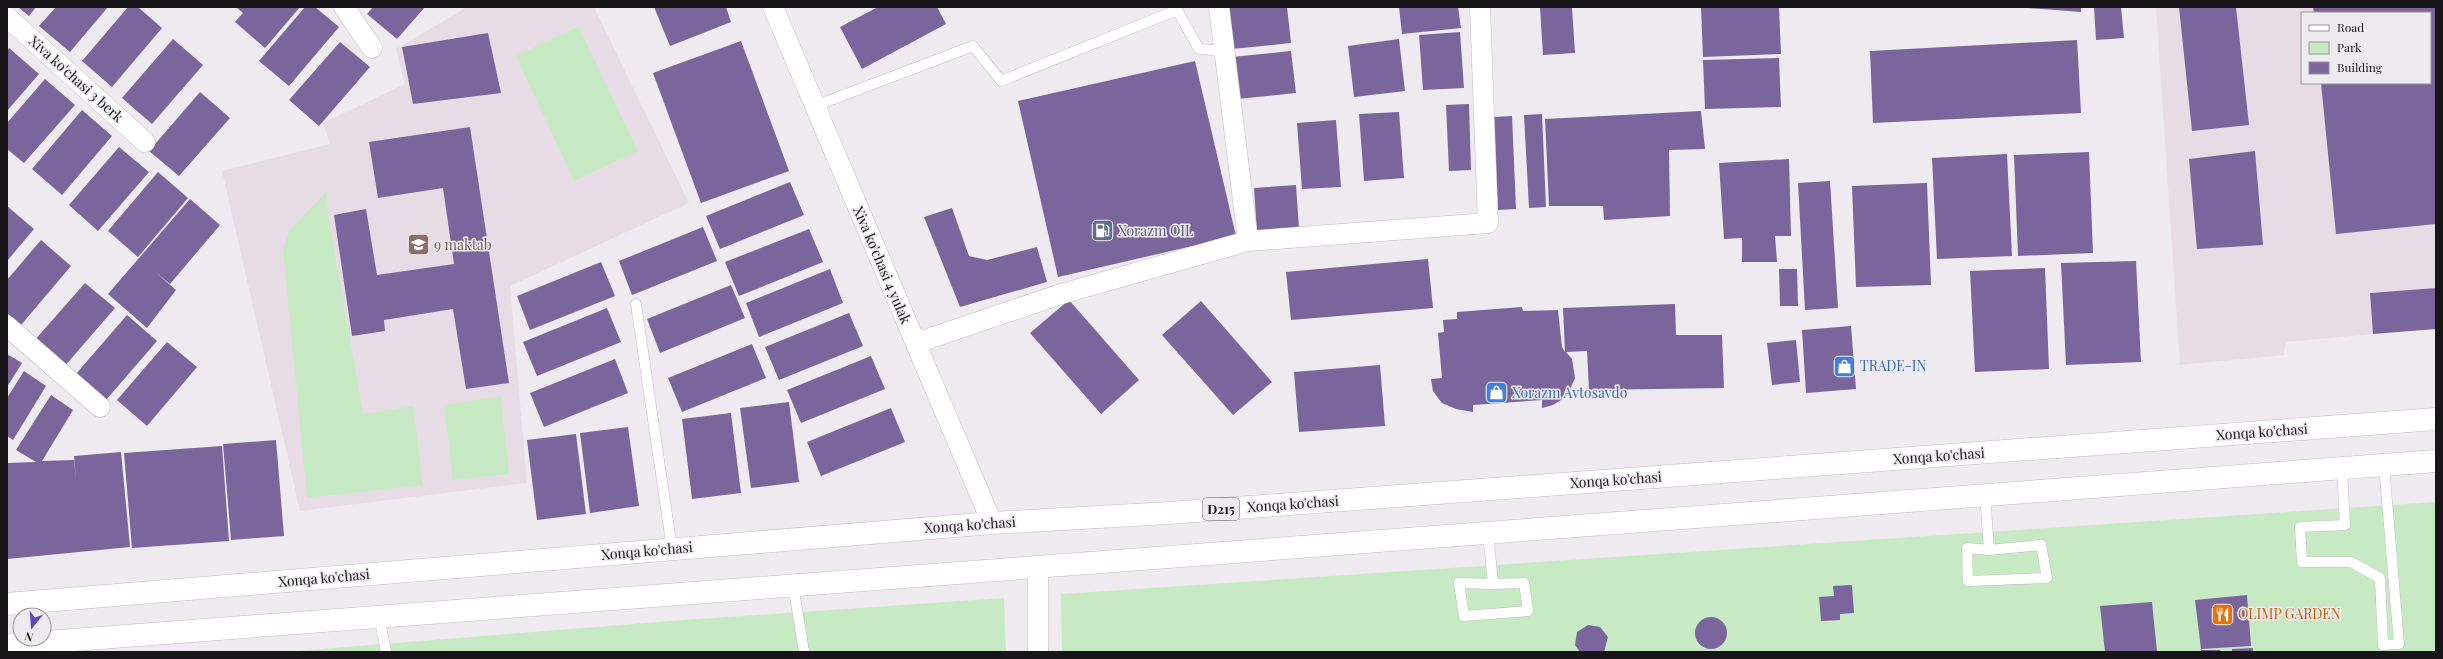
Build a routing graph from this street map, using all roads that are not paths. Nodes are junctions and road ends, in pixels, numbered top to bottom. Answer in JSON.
{"nodes":[{"id":1,"x":344,"y":7,"type":"edge"},
{"id":2,"x":772,"y":7,"type":"edge"},
{"id":3,"x":1219,"y":7,"type":"edge"},
{"id":4,"x":1480,"y":7,"type":"edge"},
{"id":5,"x":7,"y":17,"type":"edge"},
{"id":6,"x":372,"y":48,"type":"dead end"},
{"id":7,"x":1224,"y":51,"type":"junction"},
{"id":8,"x":815,"y":106,"type":"junction"},
{"id":9,"x":145,"y":142,"type":"dead end"},
{"id":10,"x":1248,"y":241,"type":"junction"},
{"id":11,"x":636,"y":304,"type":"dead end"},
{"id":12,"x":7,"y":326,"type":"edge"},
{"id":13,"x":916,"y":344,"type":"junction"},
{"id":14,"x":100,"y":407,"type":"dead end"},
{"id":15,"x":2436,"y":419,"type":"edge"},
{"id":16,"x":2436,"y":461,"type":"edge"},
{"id":17,"x":2384,"y":465,"type":"junction"},
{"id":18,"x":2342,"y":468,"type":"junction"},
{"id":19,"x":1985,"y":495,"type":"junction"},
{"id":20,"x":992,"y":523,"type":"junction"},
{"id":21,"x":1488,"y":532,"type":"junction"},
{"id":22,"x":672,"y":549,"type":"junction"},
{"id":23,"x":1989,"y":550,"type":"junction"},
{"id":24,"x":1038,"y":566,"type":"junction"},
{"id":25,"x":793,"y":584,"type":"junction"},
{"id":26,"x":1493,"y":584,"type":"junction"},
{"id":27,"x":7,"y":604,"type":"edge"},
{"id":28,"x":378,"y":616,"type":"junction"},
{"id":29,"x":7,"y":645,"type":"edge"},
{"id":30,"x":386,"y":652,"type":"edge"},
{"id":31,"x":804,"y":652,"type":"edge"},
{"id":32,"x":1038,"y":652,"type":"edge"}],
"edges":[{"from":1,"to":6,"type":"street"},
{"from":2,"to":8,"type":"street","name":"Xiva ko'chasi 4 yulak"},
{"from":3,"to":7,"type":"street"},
{"from":4,"to":10,"type":"street"},
{"from":5,"to":9,"type":"street","name":"Xiva ko'chasi 3 berk"},
{"from":7,"to":8,"type":"lane"},
{"from":7,"to":10,"type":"street"},
{"from":8,"to":13,"type":"street","name":"Xiva ko'chasi 4 yulak"},
{"from":10,"to":13,"type":"street"},
{"from":11,"to":22,"type":"lane"},
{"from":12,"to":14,"type":"street"},
{"from":13,"to":20,"type":"street","name":"Xiva ko'chasi 4 yulak"},
{"from":15,"to":20,"type":"main road","name":"Xonqa ko'chasi","number":"D215"},
{"from":16,"to":17,"type":"main road"},
{"from":17,"to":18,"type":"main road"},
{"from":17,"to":18,"type":"lane"},
{"from":18,"to":19,"type":"main road"},
{"from":19,"to":21,"type":"main road"},
{"from":19,"to":23,"type":"lane"},
{"from":20,"to":22,"type":"main road","name":"Xonqa ko'chasi","number":"D215"},
{"from":21,"to":24,"type":"main road"},
{"from":21,"to":26,"type":"lane"},
{"from":22,"to":27,"type":"main road","name":"Xonqa ko'chasi","number":"D215"},
{"from":23,"to":23,"type":"lane"},
{"from":24,"to":25,"type":"main road"},
{"from":24,"to":32,"type":"street"},
{"from":25,"to":28,"type":"main road"},
{"from":25,"to":31,"type":"lane"},
{"from":26,"to":26,"type":"lane"},
{"from":28,"to":29,"type":"main road"},
{"from":28,"to":30,"type":"lane"}]}
